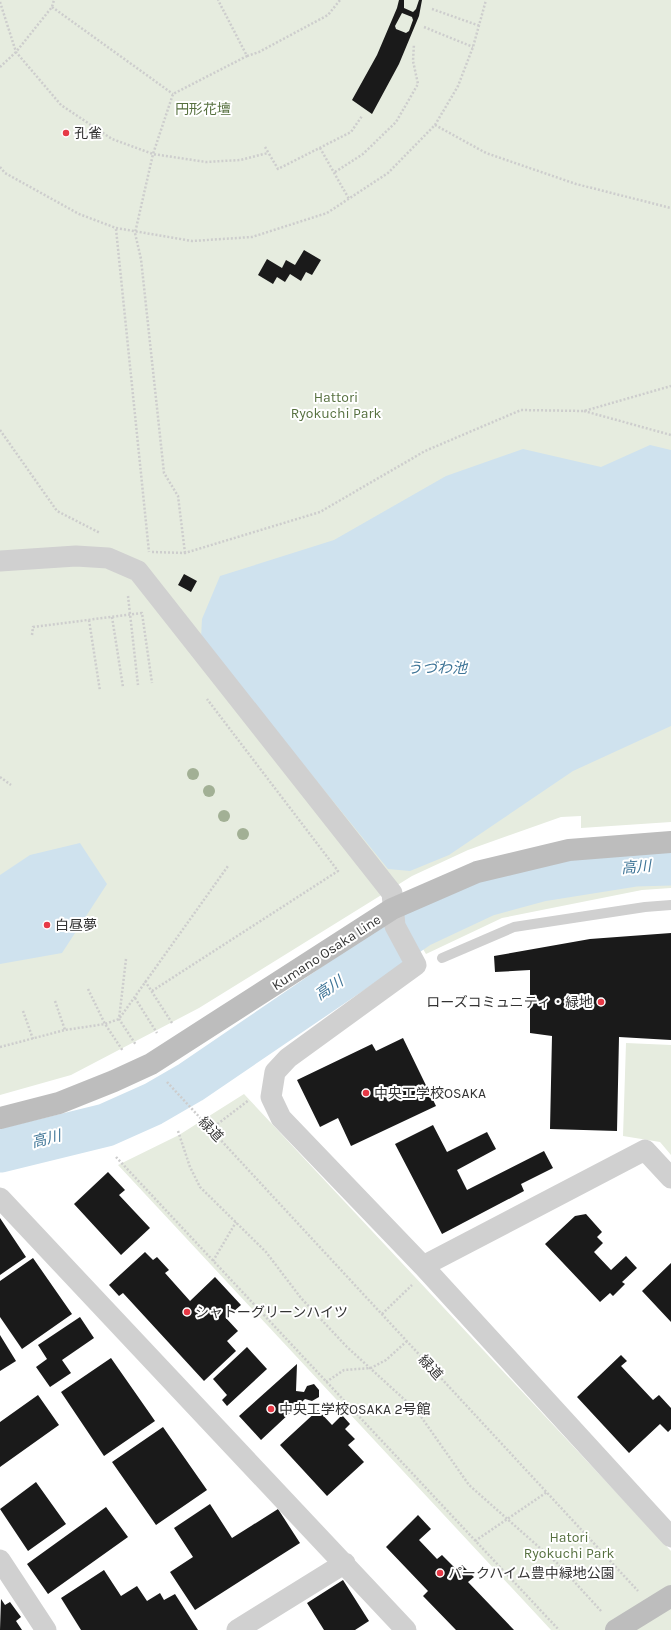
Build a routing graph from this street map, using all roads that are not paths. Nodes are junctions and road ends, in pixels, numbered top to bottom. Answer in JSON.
{"nodes":[{"id":1,"x":0,"y":561,"type":"edge"},
{"id":2,"x":0,"y":569,"type":"edge"},
{"id":3,"x":671,"y":842,"type":"edge"},
{"id":4,"x":671,"y":905,"type":"edge"},
{"id":5,"x":393,"y":918,"type":"junction"},
{"id":6,"x":442,"y":958,"type":"dead end"},
{"id":7,"x":0,"y":1118,"type":"edge"},
{"id":8,"x":671,"y":1178,"type":"edge"},
{"id":9,"x":0,"y":1198,"type":"edge"},
{"id":10,"x":423,"y":1266,"type":"junction"},
{"id":11,"x":671,"y":1537,"type":"edge"},
{"id":12,"x":0,"y":1560,"type":"edge"},
{"id":13,"x":345,"y":1563,"type":"junction"},
{"id":14,"x":671,"y":1596,"type":"edge"},
{"id":15,"x":611,"y":1623,"type":"edge"},
{"id":16,"x":46,"y":1630,"type":"edge"},
{"id":17,"x":237,"y":1630,"type":"edge"},
{"id":18,"x":406,"y":1630,"type":"edge"}],
"edges":[{"from":1,"to":5,"type":"street"},
{"from":2,"to":5,"type":"street"},
{"from":3,"to":5,"type":"main road","name":"Kumano Osaka Line"},
{"from":4,"to":6,"type":"lane"},
{"from":5,"to":7,"type":"main road","name":"Kumano Osaka Line"},
{"from":5,"to":10,"type":"street"},
{"from":8,"to":10,"type":"street"},
{"from":9,"to":13,"type":"street"},
{"from":10,"to":11,"type":"street"},
{"from":12,"to":16,"type":"street"},
{"from":13,"to":17,"type":"street"},
{"from":13,"to":18,"type":"street"},
{"from":14,"to":15,"type":"main road","bridge":true}]}
